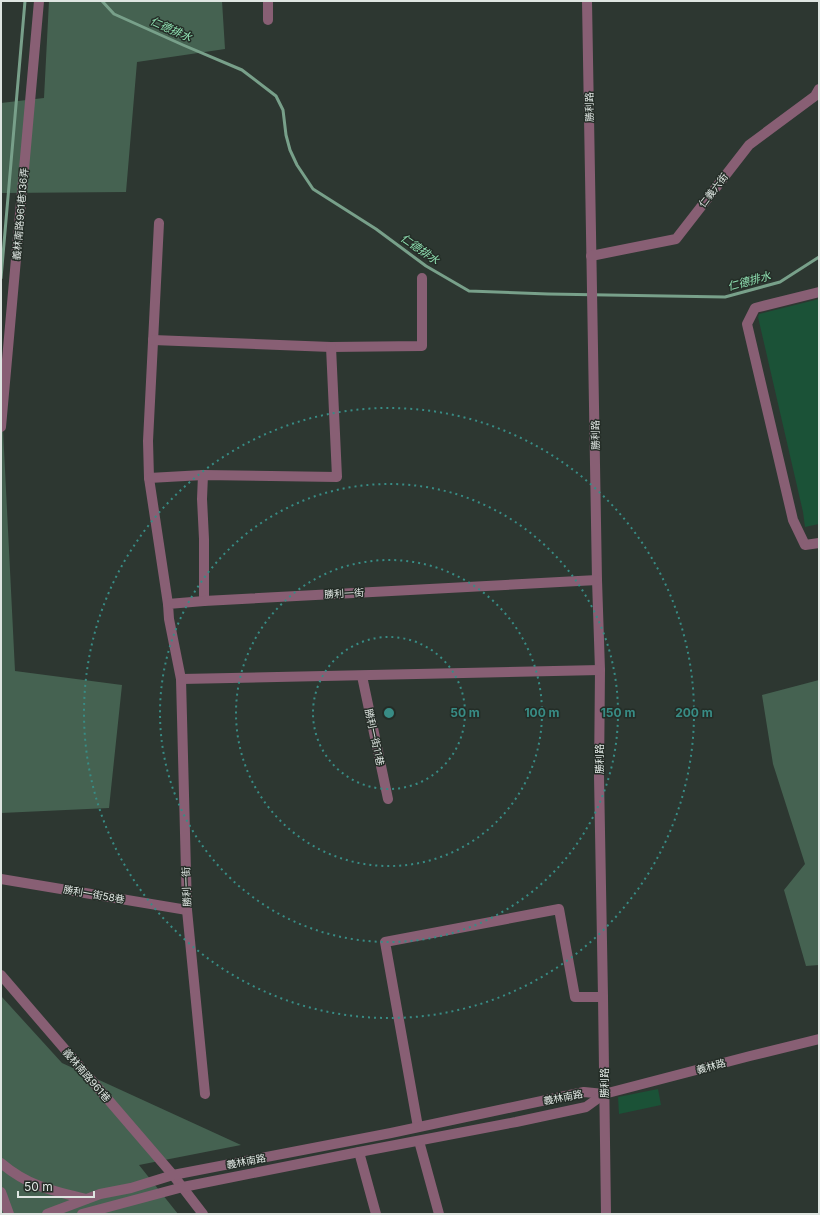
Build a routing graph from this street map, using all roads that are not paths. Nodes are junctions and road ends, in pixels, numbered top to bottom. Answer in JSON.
{"nodes":[{"id":1,"x":39,"y":1,"type":"edge"},
{"id":2,"x":268,"y":1,"type":"edge"},
{"id":3,"x":587,"y":1,"type":"edge"},
{"id":4,"x":268,"y":20,"type":"dead end"},
{"id":5,"x":819,"y":89,"type":"edge"},
{"id":6,"x":159,"y":223,"type":"dead end"},
{"id":7,"x":591,"y":256,"type":"junction"},
{"id":8,"x":422,"y":278,"type":"dead end"},
{"id":9,"x":819,"y":292,"type":"edge"},
{"id":10,"x":153,"y":340,"type":"junction"},
{"id":11,"x":331,"y":347,"type":"junction"},
{"id":12,"x":1,"y":427,"type":"edge"},
{"id":13,"x":203,"y":475,"type":"junction"},
{"id":14,"x":149,"y":478,"type":"junction"},
{"id":15,"x":819,"y":543,"type":"edge"},
{"id":16,"x":597,"y":580,"type":"junction"},
{"id":17,"x":204,"y":601,"type":"junction"},
{"id":18,"x":168,"y":604,"type":"junction"},
{"id":19,"x":600,"y":670,"type":"junction"},
{"id":20,"x":362,"y":676,"type":"junction"},
{"id":21,"x":181,"y":680,"type":"junction"},
{"id":22,"x":388,"y":799,"type":"dead end"},
{"id":23,"x":1,"y":879,"type":"edge"},
{"id":24,"x":187,"y":910,"type":"junction"},
{"id":25,"x":1,"y":975,"type":"edge"},
{"id":26,"x":603,"y":997,"type":"junction"},
{"id":27,"x":819,"y":1038,"type":"edge"},
{"id":28,"x":205,"y":1094,"type":"dead end"},
{"id":29,"x":604,"y":1094,"type":"junction"},
{"id":30,"x":418,"y":1127,"type":"junction"},
{"id":31,"x":419,"y":1141,"type":"junction"},
{"id":32,"x":359,"y":1152,"type":"junction"},
{"id":33,"x":1,"y":1163,"type":"edge"},
{"id":34,"x":173,"y":1175,"type":"junction"},
{"id":35,"x":182,"y":1187,"type":"junction"},
{"id":36,"x":1,"y":1192,"type":"edge"},
{"id":37,"x":86,"y":1199,"type":"junction"},
{"id":38,"x":9,"y":1214,"type":"edge"},
{"id":39,"x":47,"y":1214,"type":"edge"},
{"id":40,"x":82,"y":1214,"type":"edge"},
{"id":41,"x":203,"y":1214,"type":"edge"},
{"id":42,"x":376,"y":1214,"type":"edge"},
{"id":43,"x":440,"y":1214,"type":"edge"},
{"id":44,"x":606,"y":1214,"type":"edge"}],
"edges":[{"from":1,"to":12,"type":"street","name":"義林南路961巷136弄"},
{"from":2,"to":4,"type":"street"},
{"from":3,"to":7,"type":"street","name":"勝利路"},
{"from":5,"to":7,"type":"street","name":"仁義六街"},
{"from":6,"to":10,"type":"street"},
{"from":7,"to":16,"type":"street","name":"勝利路"},
{"from":8,"to":11,"type":"street"},
{"from":9,"to":15,"type":"street"},
{"from":10,"to":11,"type":"street"},
{"from":10,"to":14,"type":"street"},
{"from":11,"to":13,"type":"street"},
{"from":13,"to":14,"type":"street"},
{"from":13,"to":17,"type":"street"},
{"from":14,"to":18,"type":"street"},
{"from":16,"to":17,"type":"street","name":"勝利一街"},
{"from":16,"to":19,"type":"street","name":"勝利路"},
{"from":17,"to":18,"type":"street","name":"勝利一街"},
{"from":18,"to":21,"type":"street","name":"勝利一街"},
{"from":19,"to":20,"type":"street"},
{"from":19,"to":26,"type":"street","name":"勝利路"},
{"from":20,"to":21,"type":"street"},
{"from":20,"to":22,"type":"street","name":"勝利一街11巷"},
{"from":21,"to":24,"type":"street","name":"勝利一街"},
{"from":23,"to":24,"type":"street","name":"勝利一街58巷"},
{"from":24,"to":28,"type":"street","name":"勝利一街"},
{"from":25,"to":34,"type":"street","name":"義林南路961巷"},
{"from":26,"to":29,"type":"street","name":"勝利路"},
{"from":26,"to":30,"type":"street"},
{"from":27,"to":29,"type":"street","name":"義林路"},
{"from":29,"to":30,"type":"street","name":"義林南路"},
{"from":29,"to":31,"type":"street","name":"義林南路"},
{"from":29,"to":44,"type":"street","name":"勝利路"},
{"from":30,"to":34,"type":"street","name":"義林南路"},
{"from":31,"to":32,"type":"street","name":"義林南路"},
{"from":31,"to":43,"type":"street"},
{"from":32,"to":35,"type":"street","name":"義林南路"},
{"from":32,"to":42,"type":"street"},
{"from":33,"to":37,"type":"street"},
{"from":34,"to":35,"type":"street","name":"義林南路961巷"},
{"from":34,"to":37,"type":"street","name":"義林南路"},
{"from":35,"to":40,"type":"street","name":"義林南路"},
{"from":35,"to":41,"type":"street","name":"義林南路961巷"},
{"from":36,"to":38,"type":"street"},
{"from":37,"to":39,"type":"street","name":"義林南路"}]}
